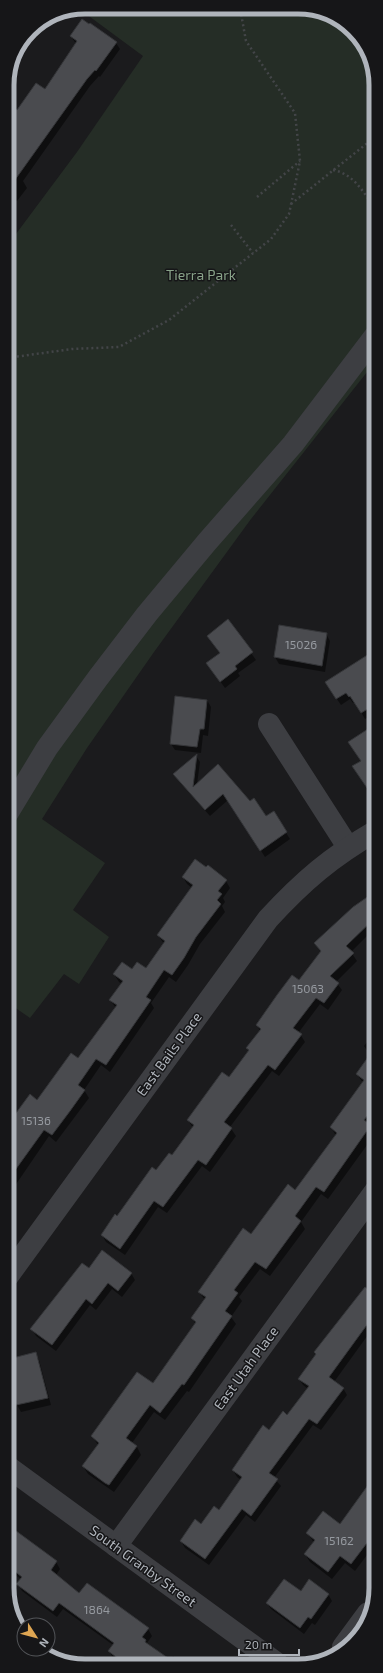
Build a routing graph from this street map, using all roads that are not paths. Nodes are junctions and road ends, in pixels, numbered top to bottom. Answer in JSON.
{"nodes":[{"id":1,"x":369,"y":344,"type":"edge"},
{"id":2,"x":269,"y":724,"type":"dead end"},
{"id":3,"x":14,"y":802,"type":"edge"},
{"id":4,"x":369,"y":835,"type":"edge"},
{"id":5,"x":348,"y":847,"type":"junction"},
{"id":6,"x":369,"y":1200,"type":"edge"},
{"id":7,"x":14,"y":1268,"type":"edge"},
{"id":8,"x":14,"y":1471,"type":"edge"},
{"id":9,"x":116,"y":1546,"type":"junction"},
{"id":10,"x":271,"y":1659,"type":"edge"}],
"edges":[{"from":1,"to":3,"type":"street"},
{"from":2,"to":5,"type":"street"},
{"from":4,"to":5,"type":"street","name":"East Bails Place"},
{"from":5,"to":7,"type":"street","name":"East Bails Place"},
{"from":6,"to":9,"type":"street","name":"East Utah Place"},
{"from":8,"to":9,"type":"street","name":"South Granby Street"},
{"from":9,"to":10,"type":"street","name":"South Granby Street"}]}
